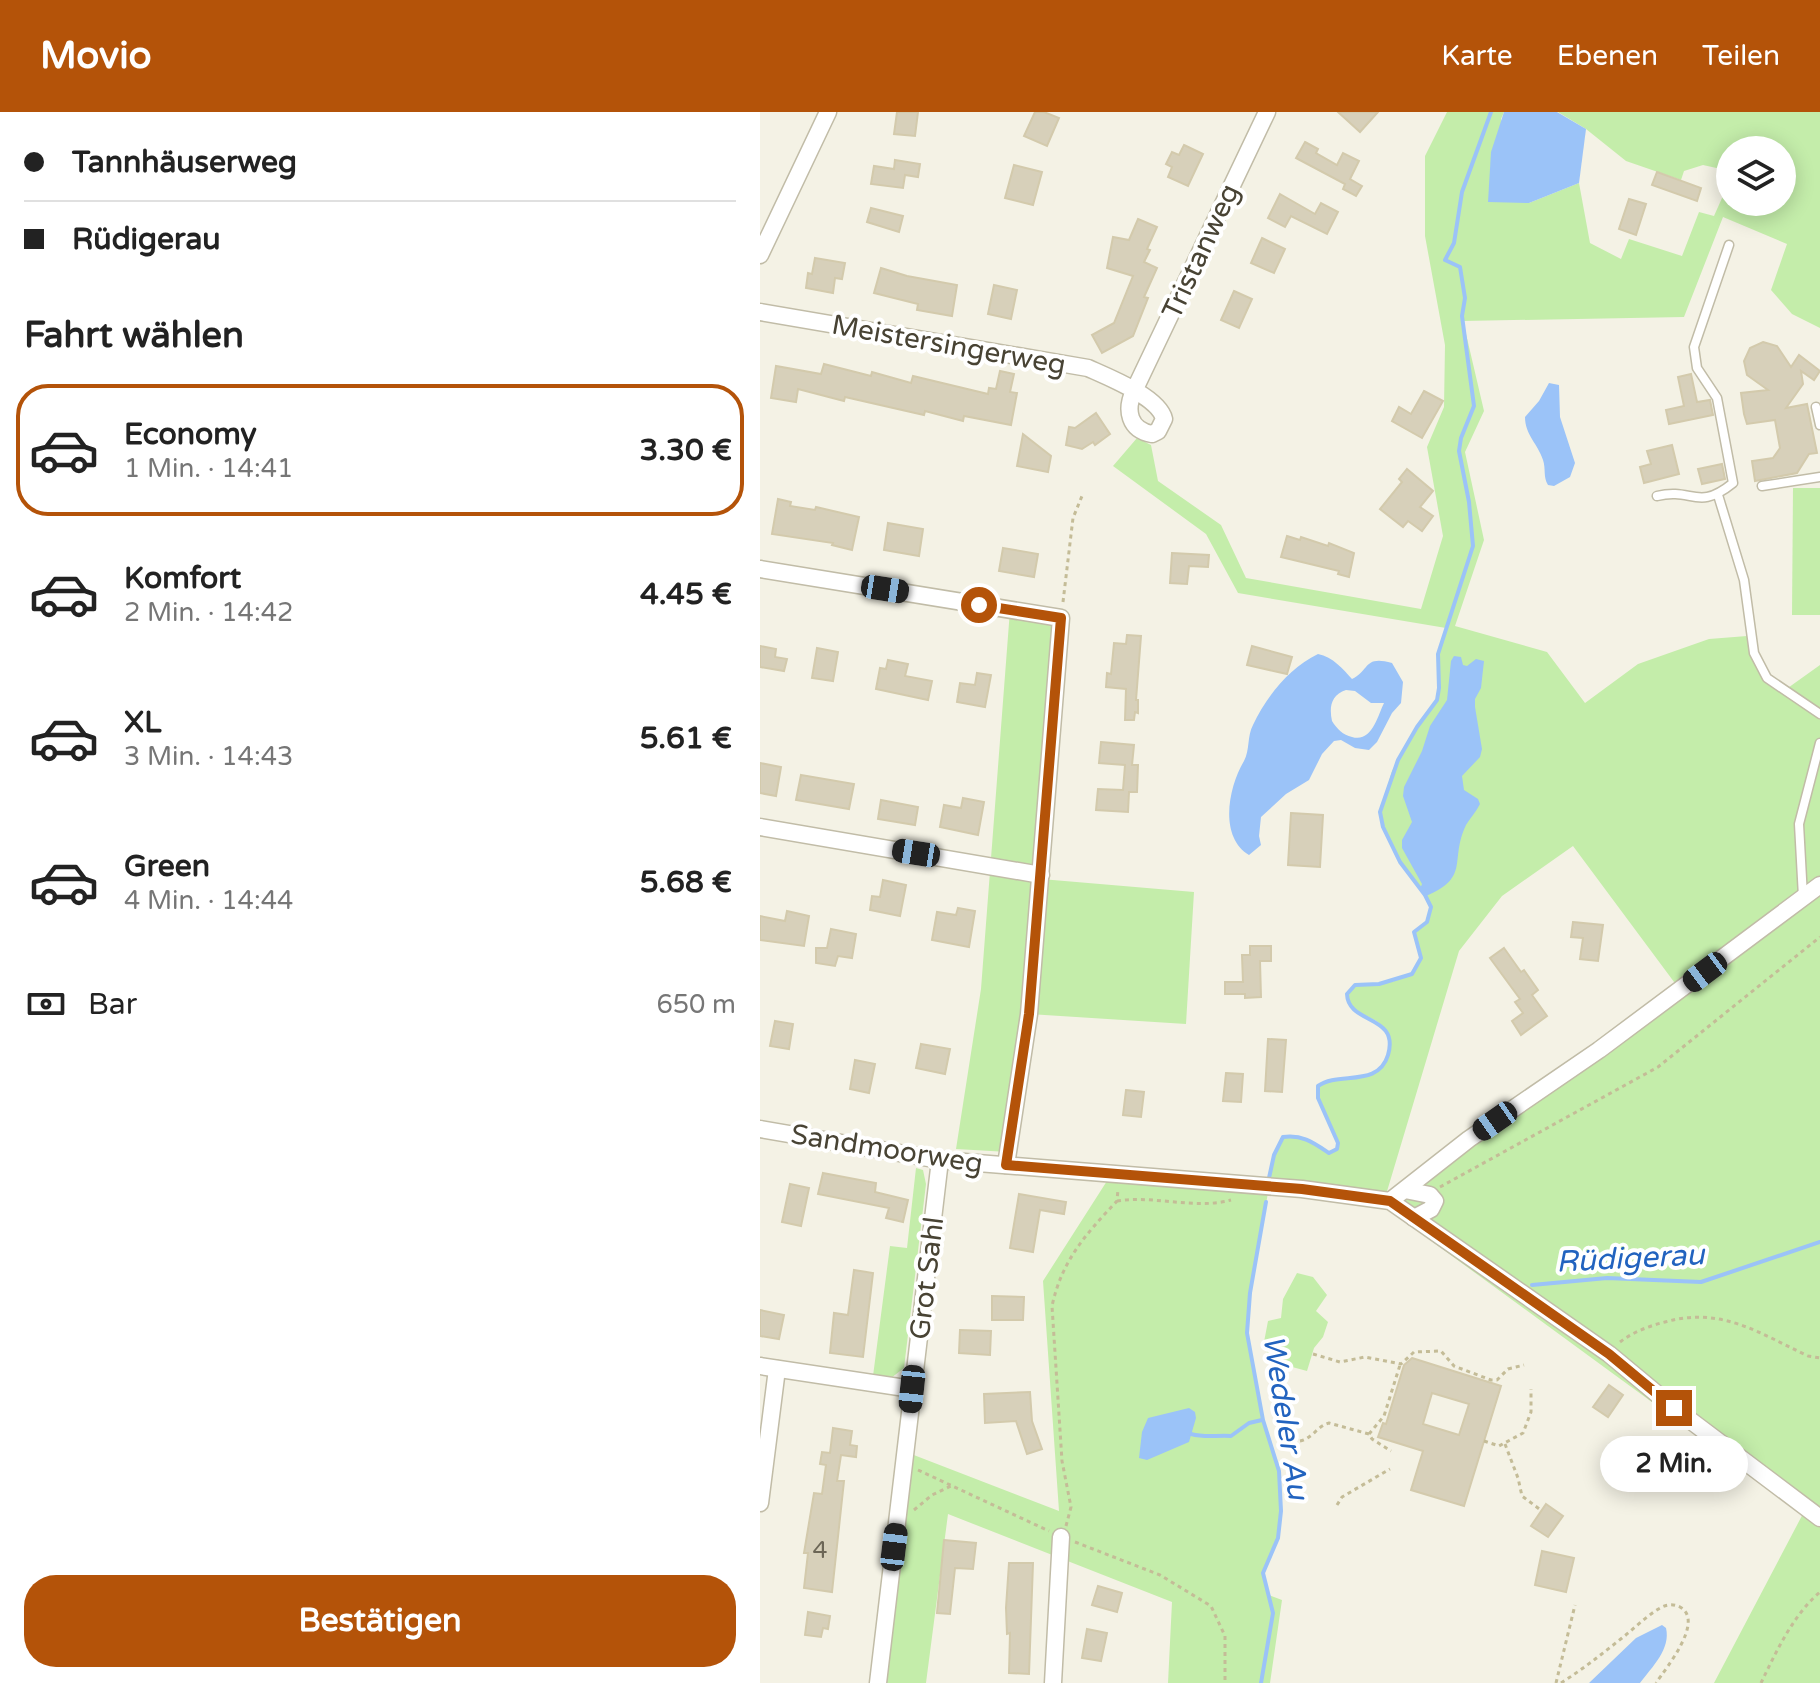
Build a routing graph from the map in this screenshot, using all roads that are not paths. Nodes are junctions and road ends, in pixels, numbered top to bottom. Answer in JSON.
{"nodes":[{"id":1,"x":828,"y":112,"type":"edge"},
{"id":2,"x":1267,"y":112,"type":"edge"},
{"id":3,"x":1729,"y":245,"type":"dead end"},
{"id":4,"x":760,"y":255,"type":"edge"},
{"id":5,"x":760,"y":312,"type":"edge"},
{"id":6,"x":1134,"y":391,"type":"joint"},
{"id":7,"x":1816,"y":407,"type":"dead end"},
{"id":8,"x":1820,"y":425,"type":"edge"},
{"id":9,"x":1820,"y":477,"type":"edge"},
{"id":10,"x":1762,"y":486,"type":"dead end"},
{"id":11,"x":1718,"y":495,"type":"junction"},
{"id":12,"x":1657,"y":496,"type":"dead end"},
{"id":13,"x":760,"y":569,"type":"edge"},
{"id":14,"x":1820,"y":714,"type":"edge"},
{"id":15,"x":1820,"y":743,"type":"edge"},
{"id":16,"x":760,"y":827,"type":"edge"},
{"id":17,"x":1041,"y":875,"type":"junction"},
{"id":18,"x":1820,"y":885,"type":"edge"},
{"id":19,"x":1803,"y":898,"type":"junction"},
{"id":20,"x":760,"y":1129,"type":"edge"},
{"id":21,"x":940,"y":1160,"type":"junction"},
{"id":22,"x":1006,"y":1165,"type":"junction"},
{"id":23,"x":1405,"y":1190,"type":"junction"},
{"id":24,"x":1390,"y":1201,"type":"junction"},
{"id":25,"x":1414,"y":1218,"type":"junction"},
{"id":26,"x":760,"y":1366,"type":"edge"},
{"id":27,"x":777,"y":1369,"type":"junction"},
{"id":28,"x":912,"y":1389,"type":"junction"},
{"id":29,"x":760,"y":1503,"type":"edge"},
{"id":30,"x":1820,"y":1518,"type":"edge"},
{"id":31,"x":1061,"y":1537,"type":"road end"},
{"id":32,"x":878,"y":1683,"type":"edge"},
{"id":33,"x":1053,"y":1683,"type":"edge"}],
"edges":[{"from":1,"to":4,"type":"street"},
{"from":2,"to":6,"type":"street","name":"Tristanweg"},
{"from":3,"to":11,"type":"lane"},
{"from":5,"to":6,"type":"street","name":"Meistersingerweg"},
{"from":7,"to":8,"type":"lane"},
{"from":9,"to":10,"type":"lane"},
{"from":11,"to":12,"type":"lane"},
{"from":11,"to":14,"type":"lane"},
{"from":13,"to":17,"type":"street"},
{"from":15,"to":19,"type":"lane"},
{"from":16,"to":17,"type":"street"},
{"from":17,"to":22,"type":"street"},
{"from":18,"to":19,"type":"street"},
{"from":19,"to":23,"type":"street"},
{"from":20,"to":21,"type":"street","name":"Sandmoorweg"},
{"from":21,"to":22,"type":"street","name":"Sandmoorweg"},
{"from":21,"to":28,"type":"street","name":"Grot Sahl"},
{"from":22,"to":24,"type":"street","name":"Sandmoorweg"},
{"from":23,"to":24,"type":"street"},
{"from":23,"to":25,"type":"street"},
{"from":24,"to":25,"type":"street"},
{"from":25,"to":30,"type":"street"},
{"from":26,"to":27,"type":"street"},
{"from":27,"to":28,"type":"street"},
{"from":27,"to":29,"type":"street"},
{"from":28,"to":32,"type":"street","name":"Grot Sahl"},
{"from":31,"to":33,"type":"street"}]}
